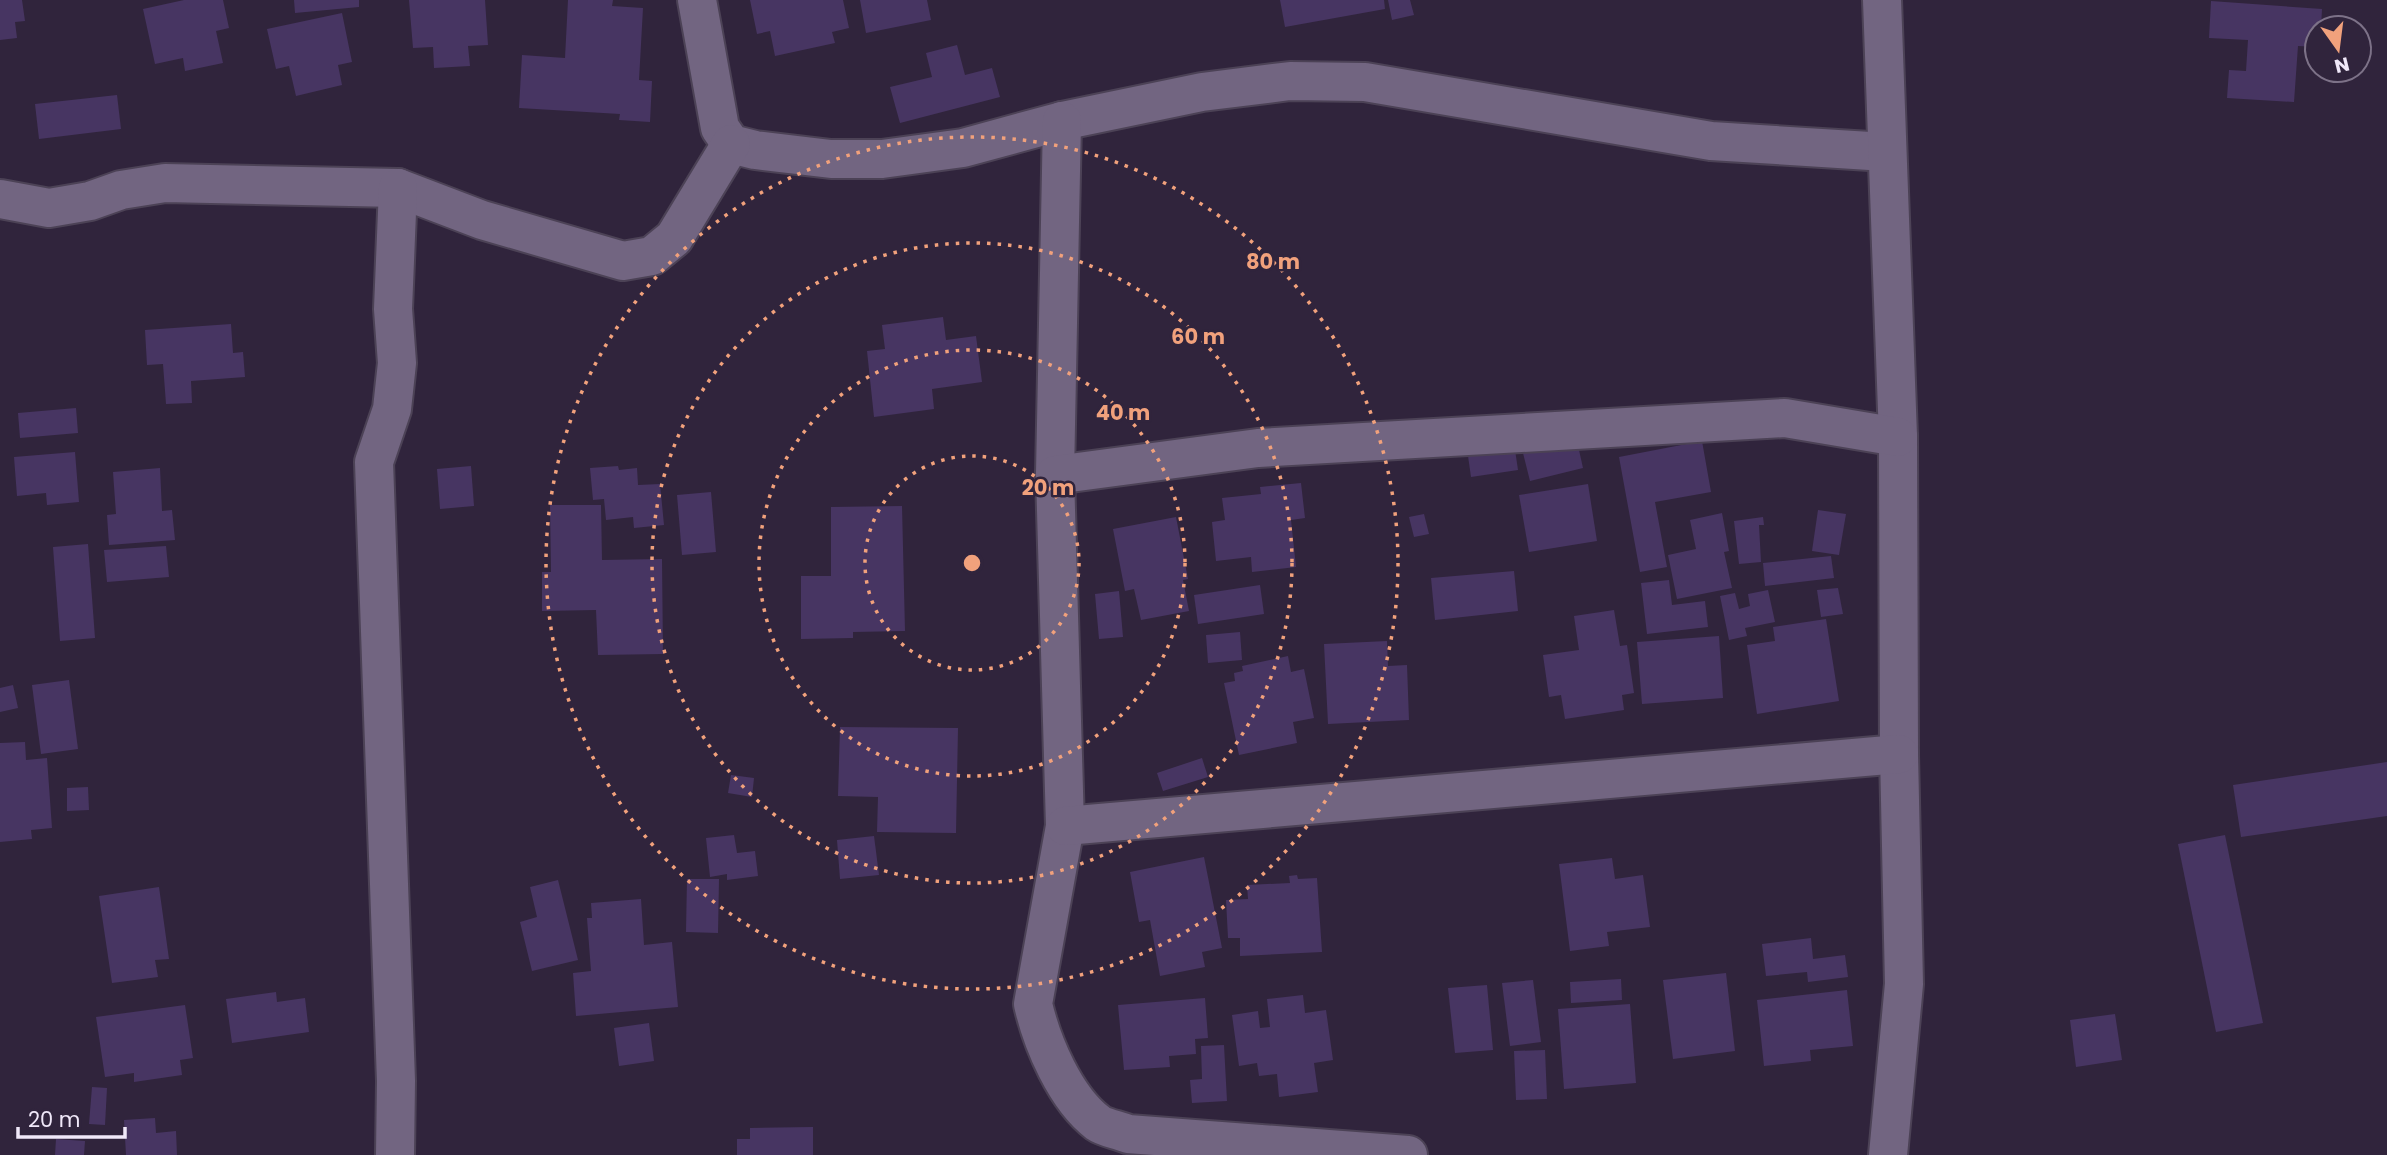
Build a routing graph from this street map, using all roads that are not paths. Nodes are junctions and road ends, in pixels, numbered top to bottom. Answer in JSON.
{"nodes":[{"id":1,"x":697,"y":0,"type":"edge"},
{"id":2,"x":1882,"y":0,"type":"edge"},
{"id":3,"x":1062,"y":121,"type":"junction"},
{"id":4,"x":732,"y":144,"type":"junction"},
{"id":5,"x":1886,"y":152,"type":"junction"},
{"id":6,"x":398,"y":188,"type":"junction"},
{"id":7,"x":0,"y":199,"type":"edge"},
{"id":8,"x":1898,"y":438,"type":"junction"},
{"id":9,"x":1055,"y":475,"type":"junction"},
{"id":10,"x":1899,"y":754,"type":"junction"},
{"id":11,"x":1065,"y":826,"type":"junction"},
{"id":12,"x":395,"y":1155,"type":"edge"},
{"id":13,"x":1408,"y":1155,"type":"edge"},
{"id":14,"x":1888,"y":1155,"type":"edge"}],
"edges":[{"from":1,"to":4,"type":"street"},
{"from":2,"to":5,"type":"street"},
{"from":3,"to":4,"type":"street"},
{"from":3,"to":5,"type":"street"},
{"from":3,"to":9,"type":"street"},
{"from":4,"to":6,"type":"street"},
{"from":5,"to":8,"type":"street"},
{"from":6,"to":7,"type":"street"},
{"from":6,"to":12,"type":"street"},
{"from":8,"to":9,"type":"street"},
{"from":8,"to":10,"type":"street"},
{"from":9,"to":11,"type":"street"},
{"from":10,"to":11,"type":"street"},
{"from":10,"to":14,"type":"street"},
{"from":11,"to":13,"type":"street"}]}
